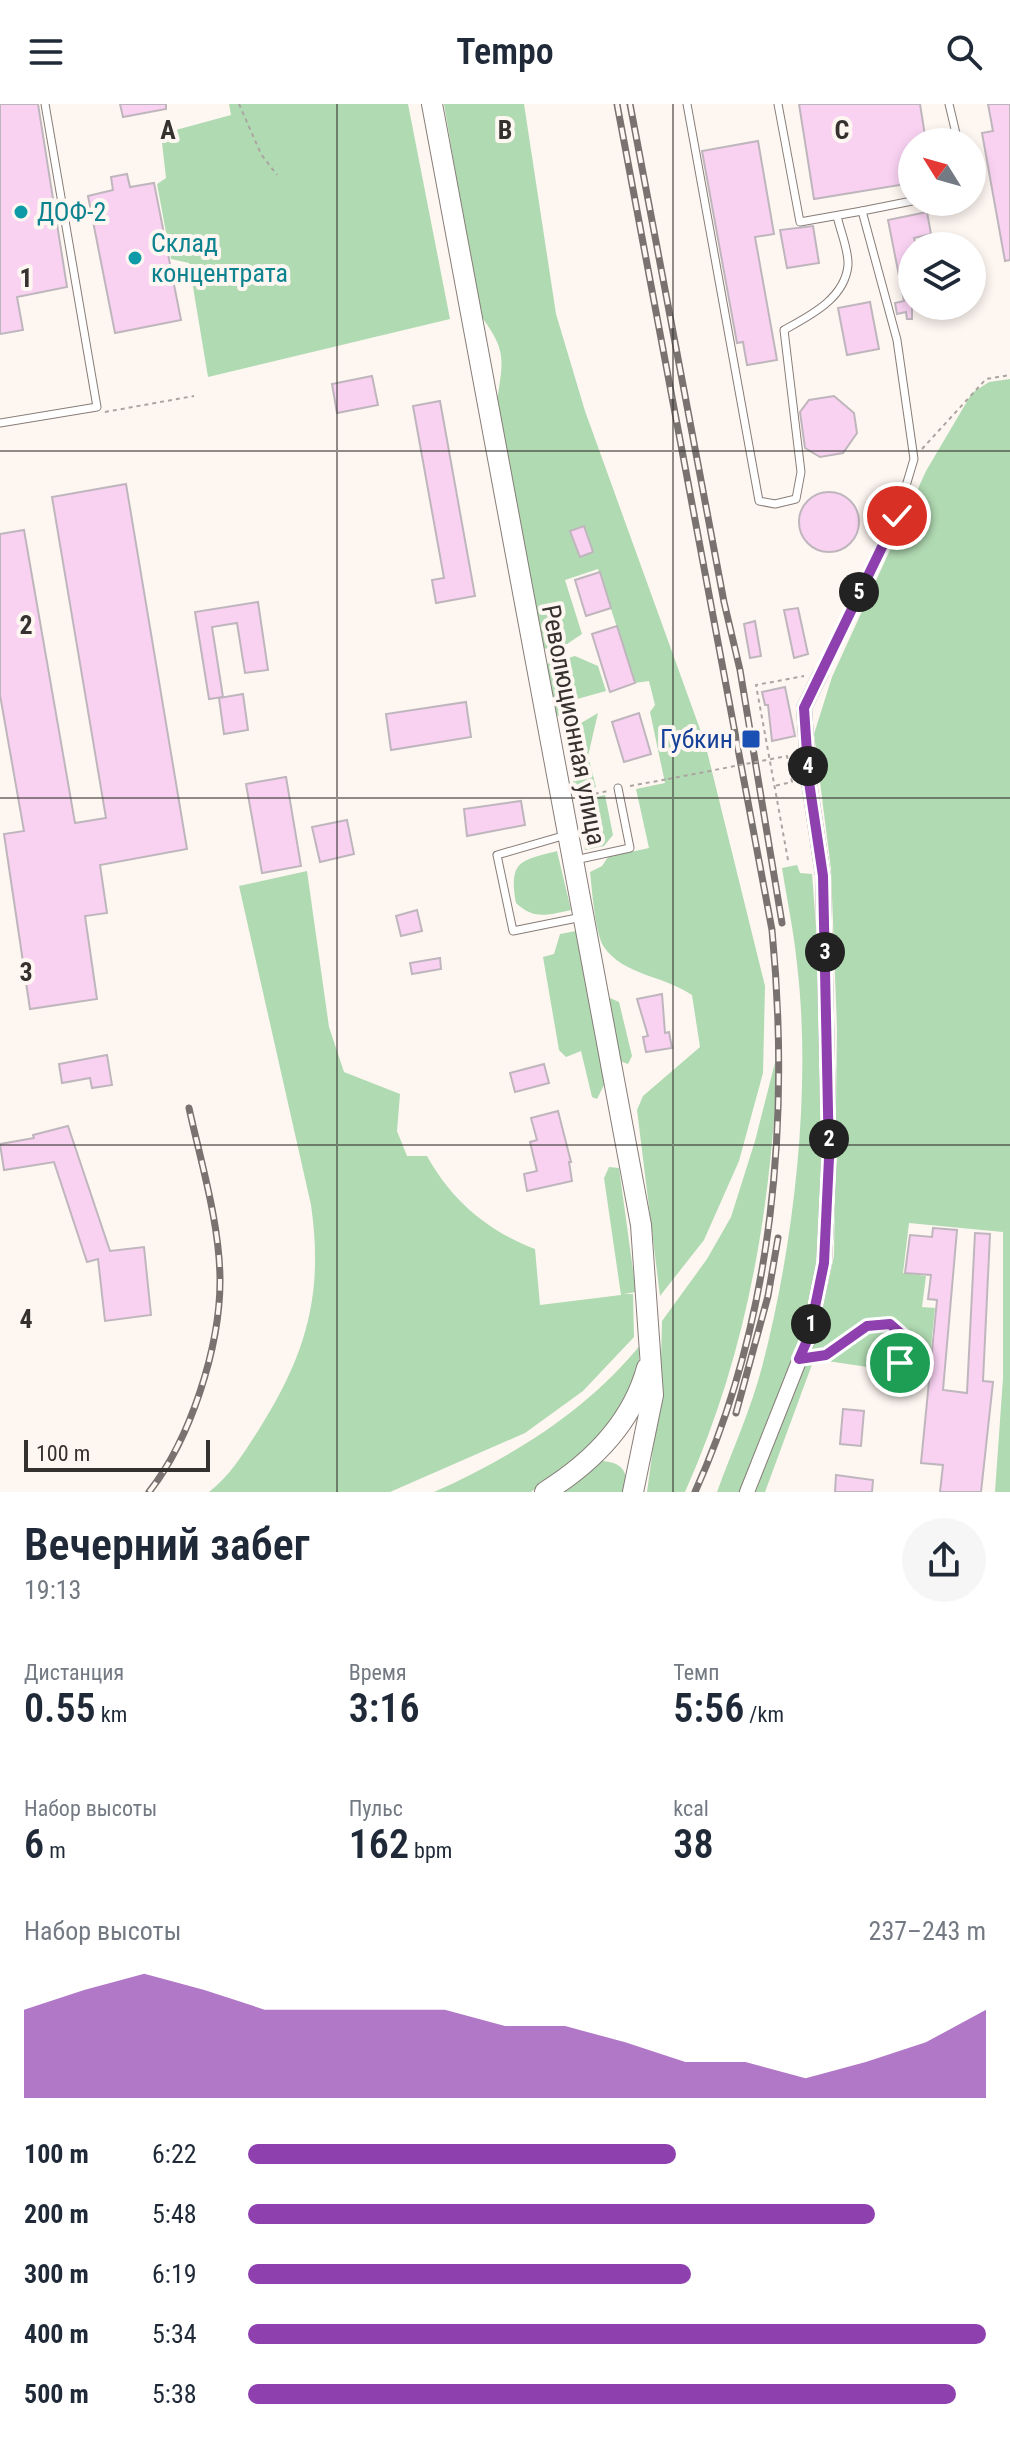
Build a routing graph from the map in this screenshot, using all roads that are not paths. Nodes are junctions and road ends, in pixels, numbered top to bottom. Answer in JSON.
{"nodes":[{"id":1,"x":45,"y":104,"type":"edge"},
{"id":2,"x":432,"y":104,"type":"edge"},
{"id":3,"x":687,"y":104,"type":"edge"},
{"id":4,"x":778,"y":104,"type":"edge"},
{"id":5,"x":949,"y":104,"type":"edge"},
{"id":6,"x":955,"y":128,"type":"edge"},
{"id":7,"x":898,"y":204,"type":"edge"},
{"id":8,"x":862,"y":211,"type":"junction"},
{"id":9,"x":837,"y":216,"type":"junction"},
{"id":10,"x":0,"y":423,"type":"edge"},
{"id":11,"x":821,"y":673,"type":"joint"},
{"id":12,"x":618,"y":788,"type":"dead end"},
{"id":13,"x":568,"y":835,"type":"junction"},
{"id":14,"x":573,"y":860,"type":"junction"},
{"id":15,"x":584,"y":917,"type":"junction"},
{"id":16,"x":651,"y":1357,"type":"junction"},
{"id":17,"x":606,"y":1444,"type":"junction"},
{"id":18,"x":641,"y":1459,"type":"junction"},
{"id":19,"x":545,"y":1492,"type":"edge"},
{"id":20,"x":633,"y":1492,"type":"edge"},
{"id":21,"x":747,"y":1492,"type":"edge"}],
"edges":[{"from":1,"to":10,"type":"lane"},
{"from":2,"to":13,"type":"street","name":"Революционная улица"},
{"from":3,"to":9,"type":"lane"},
{"from":4,"to":9,"type":"lane"},
{"from":5,"to":6,"type":"lane"},
{"from":7,"to":8,"type":"lane"},
{"from":8,"to":9,"type":"lane"},
{"from":8,"to":11,"type":"lane"},
{"from":11,"to":21,"type":"street"},
{"from":12,"to":14,"type":"lane"},
{"from":13,"to":14,"type":"street","name":"Революционная улица"},
{"from":13,"to":15,"type":"lane"},
{"from":14,"to":15,"type":"street","name":"Революционная улица"},
{"from":15,"to":16,"type":"street","name":"Революционная улица"},
{"from":16,"to":17,"type":"street"},
{"from":16,"to":18,"type":"street","name":"Революционная улица"},
{"from":17,"to":18,"type":"street"},
{"from":17,"to":19,"type":"street"},
{"from":18,"to":20,"type":"street","name":"Революционная улица"}]}
